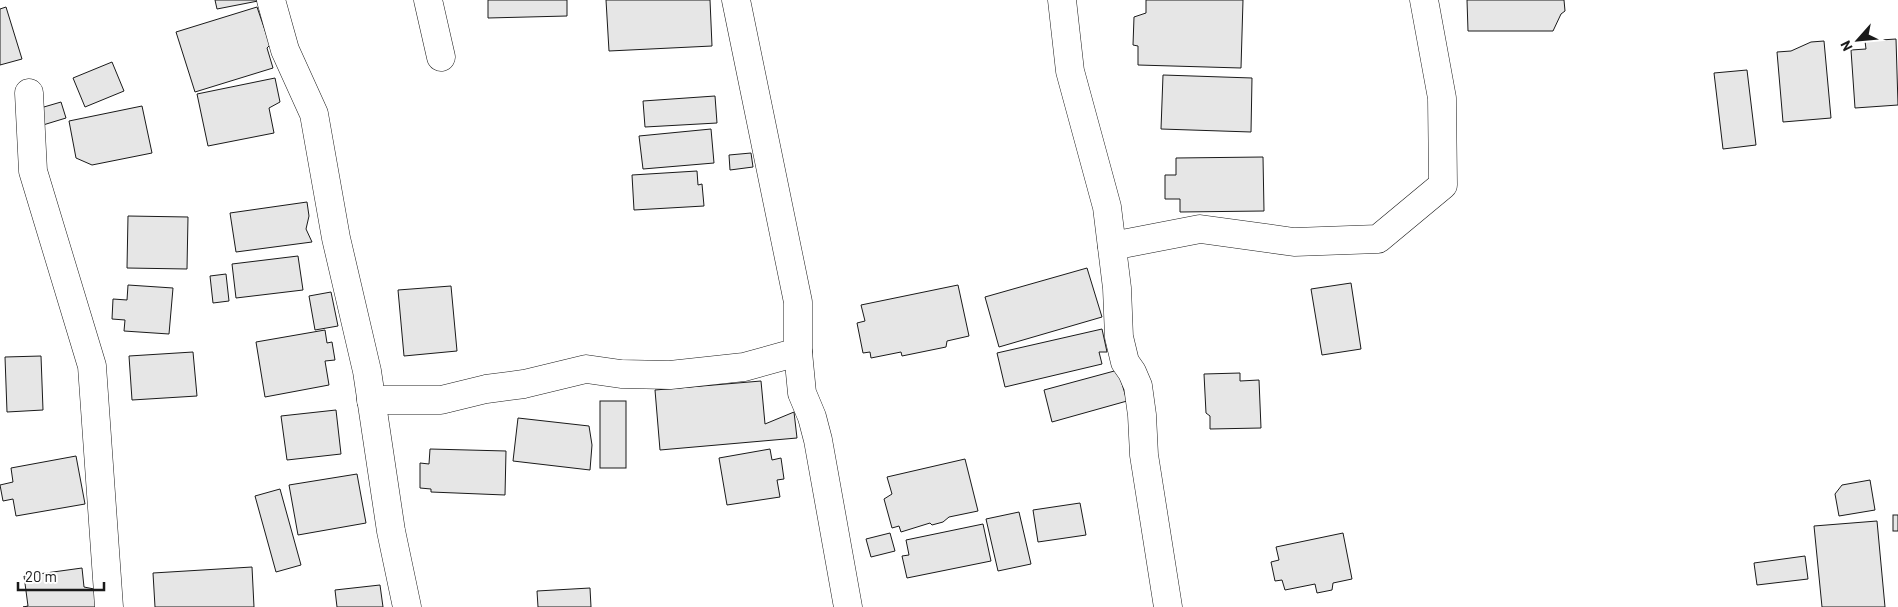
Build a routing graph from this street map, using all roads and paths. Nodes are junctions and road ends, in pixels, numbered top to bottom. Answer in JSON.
{"nodes":[{"id":1,"x":271,"y":0,"type":"edge"},
{"id":2,"x":428,"y":0,"type":"edge"},
{"id":3,"x":736,"y":0,"type":"edge"},
{"id":4,"x":1062,"y":0,"type":"edge"},
{"id":5,"x":1424,"y":0,"type":"edge"},
{"id":6,"x":441,"y":57,"type":"dead end"},
{"id":7,"x":29,"y":92,"type":"dead end"},
{"id":8,"x":1112,"y":246,"type":"junction"},
{"id":9,"x":798,"y":352,"type":"junction"},
{"id":10,"x":371,"y":400,"type":"junction"},
{"id":11,"x":110,"y":607,"type":"edge"},
{"id":12,"x":406,"y":607,"type":"edge"},
{"id":13,"x":848,"y":607,"type":"edge"},
{"id":14,"x":1168,"y":607,"type":"edge"}],
"edges":[{"from":1,"to":10,"type":"street"},
{"from":2,"to":6,"type":"street"},
{"from":3,"to":9,"type":"street"},
{"from":4,"to":8,"type":"street"},
{"from":5,"to":8,"type":"street"},
{"from":7,"to":11,"type":"street"},
{"from":8,"to":14,"type":"street"},
{"from":9,"to":10,"type":"street"},
{"from":9,"to":13,"type":"street"},
{"from":10,"to":12,"type":"street"}]}
